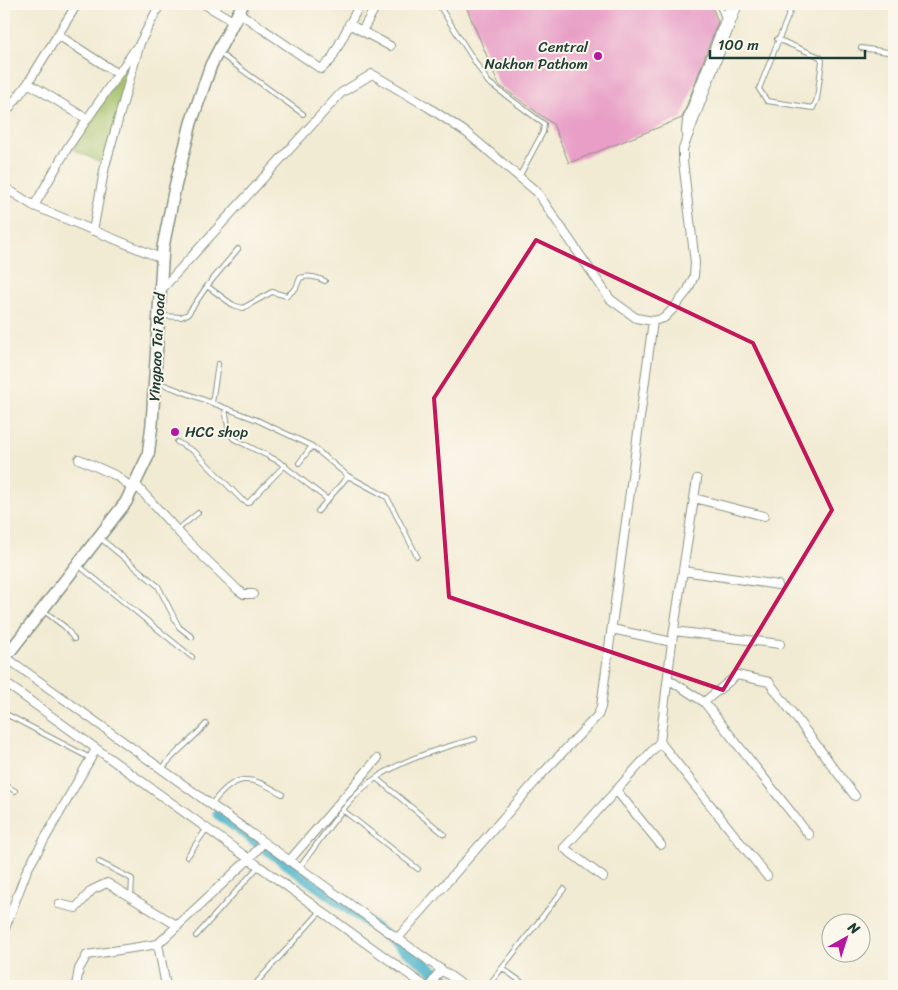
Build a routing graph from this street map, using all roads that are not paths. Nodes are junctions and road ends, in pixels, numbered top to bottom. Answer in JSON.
{"nodes":[{"id":1,"x":77,"y":4,"type":"edge"},
{"id":2,"x":160,"y":4,"type":"edge"},
{"id":3,"x":204,"y":4,"type":"edge"},
{"id":4,"x":360,"y":4,"type":"edge"},
{"id":5,"x":377,"y":4,"type":"edge"},
{"id":6,"x":438,"y":4,"type":"edge"},
{"id":7,"x":718,"y":4,"type":"edge"},
{"id":8,"x":731,"y":4,"type":"edge"},
{"id":9,"x":738,"y":4,"type":"edge"},
{"id":10,"x":793,"y":4,"type":"edge"},
{"id":11,"x":238,"y":12,"type":"edge"},
{"id":12,"x":728,"y":21,"type":"junction"},
{"id":13,"x":350,"y":24,"type":"junction"},
{"id":14,"x":362,"y":32,"type":"junction"},
{"id":15,"x":58,"y":35,"type":"junction"},
{"id":16,"x":777,"y":39,"type":"junction"},
{"id":17,"x":140,"y":42,"type":"junction"},
{"id":18,"x":390,"y":46,"type":"dead end"},
{"id":19,"x":861,"y":48,"type":"dead end"},
{"id":20,"x":218,"y":52,"type":"junction"},
{"id":21,"x":894,"y":53,"type":"edge"},
{"id":22,"x":118,"y":74,"type":"junction"},
{"id":23,"x":28,"y":83,"type":"junction"},
{"id":24,"x":302,"y":114,"type":"dead end"},
{"id":25,"x":4,"y":115,"type":"edge"},
{"id":26,"x":87,"y":119,"type":"junction"},
{"id":27,"x":519,"y":177,"type":"junction"},
{"id":28,"x":4,"y":187,"type":"edge"},
{"id":29,"x":34,"y":206,"type":"junction"},
{"id":30,"x":93,"y":231,"type":"junction"},
{"id":31,"x":238,"y":249,"type":"dead end"},
{"id":32,"x":163,"y":259,"type":"junction"},
{"id":33,"x":324,"y":281,"type":"dead end"},
{"id":34,"x":206,"y":286,"type":"junction"},
{"id":35,"x":160,"y":290,"type":"junction"},
{"id":36,"x":159,"y":316,"type":"junction"},
{"id":37,"x":654,"y":321,"type":"junction"},
{"id":38,"x":218,"y":364,"type":"dead end"},
{"id":39,"x":155,"y":382,"type":"junction"},
{"id":40,"x":212,"y":403,"type":"junction"},
{"id":41,"x":225,"y":408,"type":"junction"},
{"id":42,"x":177,"y":442,"type":"dead end"},
{"id":43,"x":312,"y":446,"type":"junction"},
{"id":44,"x":79,"y":459,"type":"dead end"},
{"id":45,"x":299,"y":463,"type":"dead end"},
{"id":46,"x":284,"y":465,"type":"junction"},
{"id":47,"x":348,"y":476,"type":"junction"},
{"id":48,"x":697,"y":478,"type":"dead end"},
{"id":49,"x":135,"y":488,"type":"junction"},
{"id":50,"x":694,"y":498,"type":"junction"},
{"id":51,"x":328,"y":500,"type":"junction"},
{"id":52,"x":318,"y":511,"type":"dead end"},
{"id":53,"x":198,"y":513,"type":"dead end"},
{"id":54,"x":764,"y":516,"type":"dead end"},
{"id":55,"x":177,"y":530,"type":"junction"},
{"id":56,"x":100,"y":538,"type":"junction"},
{"id":57,"x":417,"y":556,"type":"dead end"},
{"id":58,"x":78,"y":566,"type":"junction"},
{"id":59,"x":683,"y":571,"type":"junction"},
{"id":60,"x":778,"y":585,"type":"dead end"},
{"id":61,"x":253,"y":594,"type":"dead end"},
{"id":62,"x":42,"y":610,"type":"junction"},
{"id":63,"x":612,"y":629,"type":"junction"},
{"id":64,"x":674,"y":631,"type":"junction"},
{"id":65,"x":192,"y":637,"type":"dead end"},
{"id":66,"x":74,"y":639,"type":"dead end"},
{"id":67,"x":672,"y":642,"type":"junction"},
{"id":68,"x":780,"y":644,"type":"dead end"},
{"id":69,"x":4,"y":658,"type":"edge"},
{"id":70,"x":192,"y":658,"type":"dead end"},
{"id":71,"x":668,"y":680,"type":"junction"},
{"id":72,"x":4,"y":682,"type":"edge"},
{"id":73,"x":704,"y":702,"type":"junction"},
{"id":74,"x":4,"y":713,"type":"edge"},
{"id":75,"x":206,"y":724,"type":"dead end"},
{"id":76,"x":476,"y":739,"type":"dead end"},
{"id":77,"x":660,"y":742,"type":"junction"},
{"id":78,"x":96,"y":749,"type":"junction"},
{"id":79,"x":90,"y":758,"type":"junction"},
{"id":80,"x":377,"y":759,"type":"dead end"},
{"id":81,"x":161,"y":770,"type":"junction"},
{"id":82,"x":376,"y":778,"type":"junction"},
{"id":83,"x":4,"y":784,"type":"edge"},
{"id":84,"x":616,"y":790,"type":"junction"},
{"id":85,"x":15,"y":791,"type":"dead end"},
{"id":86,"x":282,"y":794,"type":"dead end"},
{"id":87,"x":855,"y":796,"type":"dead end"},
{"id":88,"x":211,"y":805,"type":"junction"},
{"id":89,"x":344,"y":811,"type":"junction"},
{"id":90,"x":207,"y":828,"type":"junction"},
{"id":91,"x":444,"y":834,"type":"dead end"},
{"id":92,"x":809,"y":835,"type":"dead end"},
{"id":93,"x":262,"y":844,"type":"junction"},
{"id":94,"x":661,"y":845,"type":"dead end"},
{"id":95,"x":252,"y":856,"type":"junction"},
{"id":96,"x":187,"y":857,"type":"dead end"},
{"id":97,"x":288,"y":861,"type":"junction"},
{"id":98,"x":99,"y":862,"type":"dead end"},
{"id":99,"x":260,"y":865,"type":"junction"},
{"id":100,"x":299,"y":868,"type":"junction"},
{"id":101,"x":418,"y":869,"type":"dead end"},
{"id":102,"x":603,"y":876,"type":"dead end"},
{"id":103,"x":767,"y":876,"type":"dead end"},
{"id":104,"x":564,"y":890,"type":"dead end"},
{"id":105,"x":131,"y":897,"type":"junction"},
{"id":106,"x":59,"y":904,"type":"dead end"},
{"id":107,"x":4,"y":906,"type":"edge"},
{"id":108,"x":12,"y":911,"type":"junction"},
{"id":109,"x":322,"y":911,"type":"junction"},
{"id":110,"x":178,"y":926,"type":"junction"},
{"id":111,"x":4,"y":931,"type":"edge"},
{"id":112,"x":196,"y":936,"type":"dead end"},
{"id":113,"x":397,"y":939,"type":"junction"},
{"id":114,"x":158,"y":944,"type":"junction"},
{"id":115,"x":502,"y":968,"type":"junction"},
{"id":116,"x":440,"y":971,"type":"junction"},
{"id":117,"x":257,"y":982,"type":"dead end"},
{"id":118,"x":429,"y":985,"type":"edge"},
{"id":119,"x":76,"y":986,"type":"edge"},
{"id":120,"x":166,"y":986,"type":"edge"},
{"id":121,"x":464,"y":986,"type":"edge"},
{"id":122,"x":488,"y":986,"type":"edge"},
{"id":123,"x":527,"y":986,"type":"edge"}],
"edges":[{"from":1,"to":15,"type":"street"},
{"from":2,"to":17,"type":"street"},
{"from":3,"to":11,"type":"street"},
{"from":4,"to":13,"type":"street"},
{"from":5,"to":14,"type":"street"},
{"from":6,"to":27,"type":"lane"},
{"from":7,"to":12,"type":"lane"},
{"from":8,"to":12,"type":"street"},
{"from":9,"to":12,"type":"street"},
{"from":10,"to":16,"type":"lane"},
{"from":11,"to":13,"type":"street"},
{"from":11,"to":20,"type":"main road","name":"Yingpao Tai Road"},
{"from":12,"to":37,"type":"street"},
{"from":13,"to":14,"type":"street"},
{"from":14,"to":18,"type":"street"},
{"from":15,"to":22,"type":"street"},
{"from":15,"to":23,"type":"street"},
{"from":16,"to":16,"type":"lane"},
{"from":17,"to":22,"type":"street"},
{"from":17,"to":30,"type":"street"},
{"from":19,"to":21,"type":"lane"},
{"from":20,"to":24,"type":"lane"},
{"from":20,"to":32,"type":"main road","name":"Yingpao Tai Road"},
{"from":22,"to":26,"type":"street"},
{"from":23,"to":25,"type":"street"},
{"from":23,"to":26,"type":"street"},
{"from":26,"to":29,"type":"street"},
{"from":27,"to":35,"type":"street"},
{"from":27,"to":37,"type":"street"},
{"from":28,"to":29,"type":"street"},
{"from":29,"to":30,"type":"street"},
{"from":30,"to":32,"type":"street"},
{"from":31,"to":34,"type":"lane"},
{"from":32,"to":35,"type":"main road","name":"Yingpao Tai Road"},
{"from":33,"to":34,"type":"lane"},
{"from":34,"to":36,"type":"lane"},
{"from":35,"to":36,"type":"main road","name":"Yingpao Tai Road"},
{"from":36,"to":39,"type":"main road","name":"Yingpao Tai Road"},
{"from":37,"to":63,"type":"street"},
{"from":38,"to":40,"type":"lane"},
{"from":39,"to":40,"type":"lane"},
{"from":39,"to":49,"type":"main road","name":"Yingpao Tai Road"},
{"from":40,"to":41,"type":"lane"},
{"from":41,"to":43,"type":"lane"},
{"from":41,"to":46,"type":"lane"},
{"from":42,"to":46,"type":"lane"},
{"from":43,"to":45,"type":"lane"},
{"from":43,"to":47,"type":"lane"},
{"from":44,"to":49,"type":"street"},
{"from":46,"to":51,"type":"lane"},
{"from":47,"to":51,"type":"lane"},
{"from":47,"to":57,"type":"lane"},
{"from":48,"to":50,"type":"street"},
{"from":49,"to":55,"type":"street"},
{"from":49,"to":56,"type":"main road","name":"Yingpao Tai Road"},
{"from":50,"to":54,"type":"street"},
{"from":50,"to":59,"type":"street"},
{"from":51,"to":52,"type":"lane"},
{"from":53,"to":55,"type":"lane"},
{"from":55,"to":61,"type":"street"},
{"from":56,"to":58,"type":"main road","name":"Yingpao Tai Road"},
{"from":56,"to":65,"type":"lane"},
{"from":58,"to":62,"type":"main road","name":"Yingpao Tai Road"},
{"from":58,"to":70,"type":"lane"},
{"from":59,"to":60,"type":"street"},
{"from":59,"to":64,"type":"street"},
{"from":62,"to":66,"type":"lane"},
{"from":62,"to":69,"type":"main road","name":"Yingpao Tai Road"},
{"from":63,"to":67,"type":"street"},
{"from":63,"to":113,"type":"street"},
{"from":64,"to":67,"type":"street"},
{"from":64,"to":68,"type":"street"},
{"from":67,"to":71,"type":"street"},
{"from":69,"to":81,"type":"street"},
{"from":71,"to":73,"type":"street"},
{"from":71,"to":77,"type":"street"},
{"from":72,"to":78,"type":"street"},
{"from":73,"to":87,"type":"street"},
{"from":73,"to":92,"type":"street"},
{"from":74,"to":79,"type":"lane"},
{"from":75,"to":81,"type":"lane"},
{"from":76,"to":82,"type":"lane"},
{"from":77,"to":84,"type":"street"},
{"from":77,"to":103,"type":"street"},
{"from":78,"to":79,"type":"street"},
{"from":78,"to":90,"type":"street"},
{"from":79,"to":108,"type":"street"},
{"from":80,"to":97,"type":"street"},
{"from":81,"to":88,"type":"street"},
{"from":82,"to":89,"type":"lane"},
{"from":82,"to":91,"type":"lane"},
{"from":83,"to":85,"type":"lane"},
{"from":84,"to":94,"type":"street"},
{"from":84,"to":102,"type":"street"},
{"from":86,"to":88,"type":"lane"},
{"from":88,"to":93,"type":"street"},
{"from":89,"to":100,"type":"lane"},
{"from":89,"to":101,"type":"lane"},
{"from":90,"to":95,"type":"street"},
{"from":90,"to":96,"type":"lane"},
{"from":93,"to":95,"type":"street"},
{"from":93,"to":97,"type":"street"},
{"from":95,"to":99,"type":"street"},
{"from":95,"to":110,"type":"street"},
{"from":97,"to":100,"type":"street"},
{"from":98,"to":105,"type":"lane"},
{"from":99,"to":109,"type":"street"},
{"from":99,"to":112,"type":"lane"},
{"from":100,"to":113,"type":"street"},
{"from":104,"to":115,"type":"lane"},
{"from":105,"to":106,"type":"street"},
{"from":105,"to":110,"type":"street"},
{"from":107,"to":108,"type":"lane"},
{"from":108,"to":111,"type":"street"},
{"from":109,"to":117,"type":"lane"},
{"from":109,"to":118,"type":"street"},
{"from":110,"to":114,"type":"street"},
{"from":113,"to":116,"type":"street"},
{"from":114,"to":119,"type":"street"},
{"from":114,"to":120,"type":"street"},
{"from":115,"to":122,"type":"lane"},
{"from":115,"to":123,"type":"lane"},
{"from":116,"to":118,"type":"street"},
{"from":116,"to":121,"type":"street"}]}
